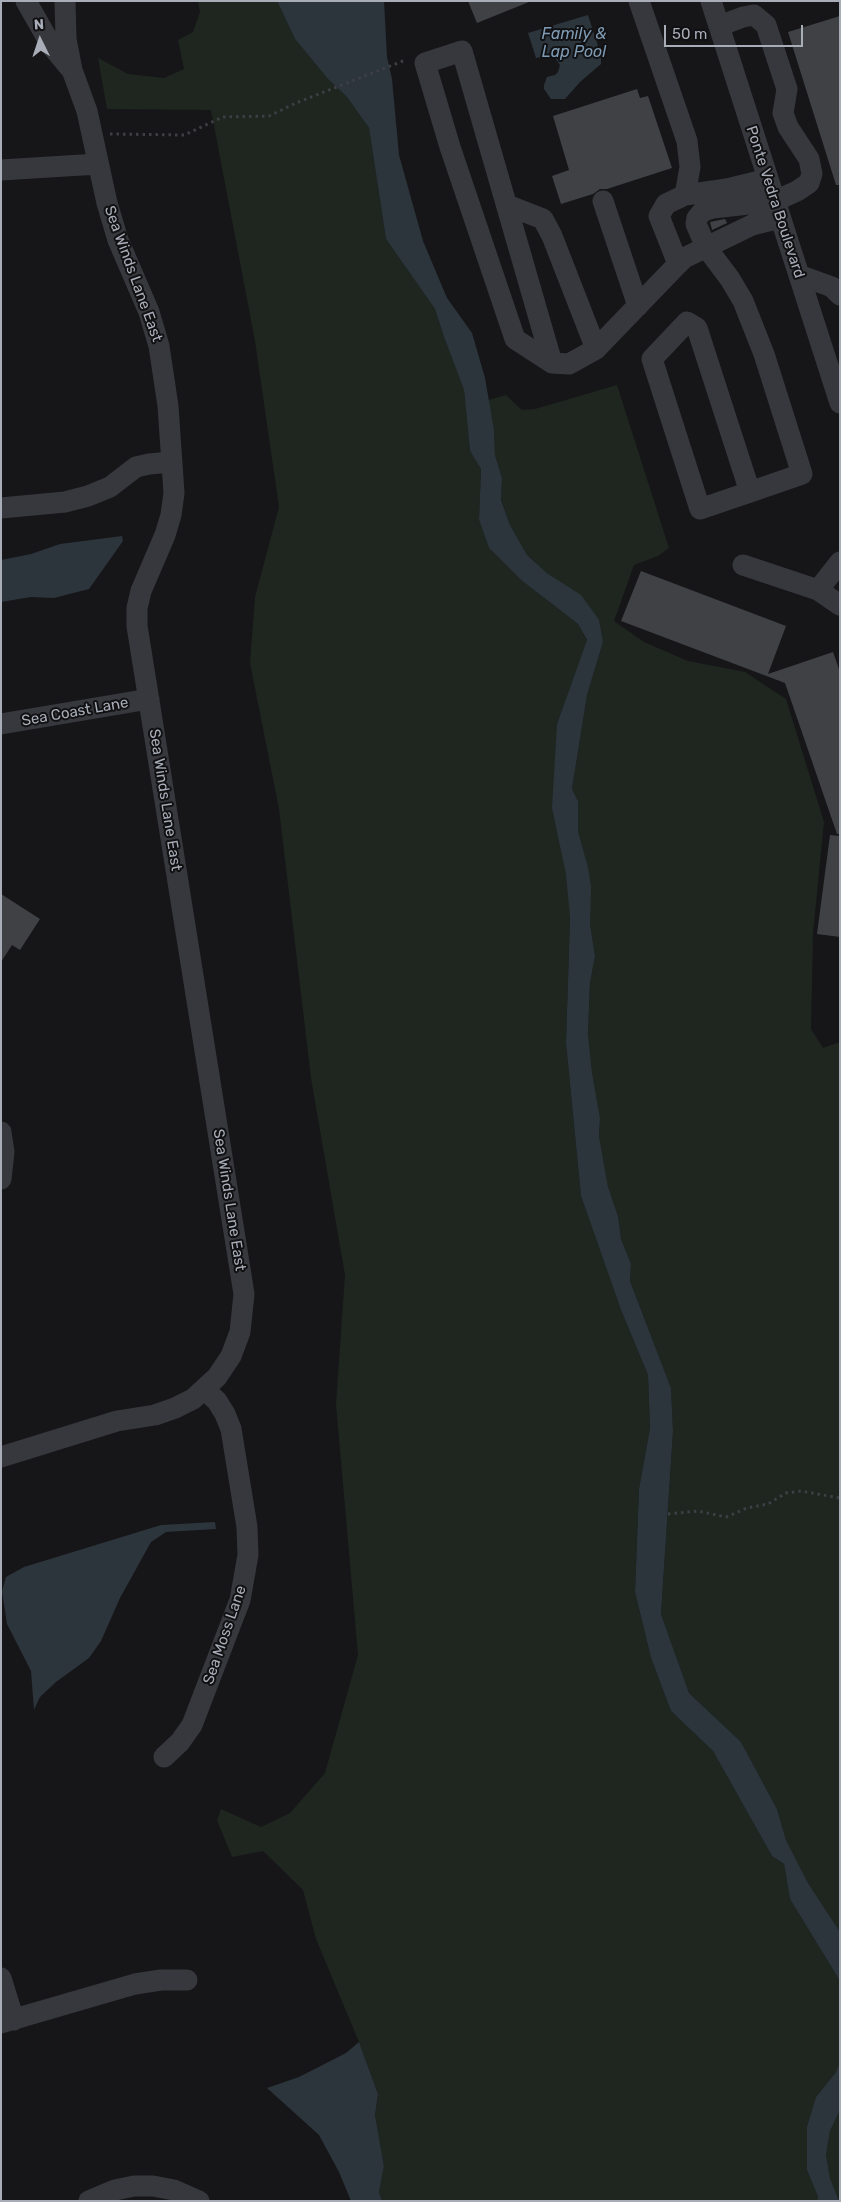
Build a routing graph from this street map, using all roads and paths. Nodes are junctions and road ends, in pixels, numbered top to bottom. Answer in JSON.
{"nodes":[{"id":1,"x":26,"y":1,"type":"edge"},
{"id":2,"x":65,"y":1,"type":"edge"},
{"id":3,"x":639,"y":1,"type":"edge"},
{"id":4,"x":711,"y":1,"type":"edge"},
{"id":5,"x":719,"y":26,"type":"junction"},
{"id":6,"x":403,"y":61,"type":"dead end"},
{"id":7,"x":72,"y":70,"type":"junction"},
{"id":8,"x":92,"y":134,"type":"junction"},
{"id":9,"x":98,"y":164,"type":"junction"},
{"id":10,"x":1,"y":170,"type":"edge"},
{"id":11,"x":768,"y":179,"type":"junction"},
{"id":12,"x":685,"y":194,"type":"junction"},
{"id":13,"x":603,"y":201,"type":"dead end"},
{"id":14,"x":507,"y":205,"type":"junction"},
{"id":15,"x":778,"y":210,"type":"junction"},
{"id":16,"x":706,"y":247,"type":"junction"},
{"id":17,"x":678,"y":264,"type":"junction"},
{"id":18,"x":798,"y":275,"type":"junction"},
{"id":19,"x":840,"y":295,"type":"edge"},
{"id":20,"x":638,"y":306,"type":"junction"},
{"id":21,"x":596,"y":349,"type":"junction"},
{"id":22,"x":552,"y":364,"type":"junction"},
{"id":23,"x":835,"y":367,"type":"edge"},
{"id":24,"x":840,"y":403,"type":"edge"},
{"id":25,"x":172,"y":462,"type":"junction"},
{"id":26,"x":750,"y":492,"type":"junction"},
{"id":27,"x":1,"y":508,"type":"edge"},
{"id":28,"x":840,"y":562,"type":"edge"},
{"id":29,"x":743,"y":565,"type":"dead end"},
{"id":30,"x":818,"y":590,"type":"junction"},
{"id":31,"x":840,"y":605,"type":"edge"},
{"id":32,"x":149,"y":699,"type":"junction"},
{"id":33,"x":1,"y":724,"type":"edge"},
{"id":34,"x":1,"y":1132,"type":"edge"},
{"id":35,"x":1,"y":1178,"type":"edge"},
{"id":36,"x":205,"y":1390,"type":"junction"},
{"id":37,"x":1,"y":1457,"type":"edge"},
{"id":38,"x":840,"y":1498,"type":"edge"},
{"id":39,"x":668,"y":1514,"type":"dead end"},
{"id":40,"x":164,"y":1757,"type":"dead end"},
{"id":41,"x":1,"y":1978,"type":"edge"},
{"id":42,"x":187,"y":1980,"type":"dead end"},
{"id":43,"x":7,"y":2022,"type":"edge"},
{"id":44,"x":90,"y":2201,"type":"edge"},
{"id":45,"x":199,"y":2201,"type":"edge"}],
"edges":[{"from":1,"to":7,"type":"street"},
{"from":2,"to":7,"type":"street","name":"Sea Winds Lane East"},
{"from":3,"to":12,"type":"street"},
{"from":4,"to":5,"type":"street","name":"Ponte Vedra Boulevard"},
{"from":5,"to":11,"type":"street","name":"Ponte Vedra Boulevard"},
{"from":5,"to":15,"type":"street"},
{"from":6,"to":8,"type":"path"},
{"from":7,"to":8,"type":"street","name":"Sea Winds Lane East"},
{"from":8,"to":9,"type":"street","name":"Sea Winds Lane East"},
{"from":9,"to":10,"type":"street"},
{"from":9,"to":25,"type":"street","name":"Sea Winds Lane East"},
{"from":11,"to":12,"type":"street"},
{"from":11,"to":15,"type":"street","name":"Ponte Vedra Boulevard"},
{"from":12,"to":17,"type":"street"},
{"from":13,"to":20,"type":"street"},
{"from":14,"to":21,"type":"street"},
{"from":14,"to":22,"type":"street"},
{"from":14,"to":22,"type":"street"},
{"from":15,"to":16,"type":"street"},
{"from":15,"to":16,"type":"street"},
{"from":15,"to":18,"type":"street","name":"Ponte Vedra Boulevard"},
{"from":16,"to":17,"type":"street"},
{"from":16,"to":26,"type":"street"},
{"from":17,"to":20,"type":"street"},
{"from":18,"to":19,"type":"street"},
{"from":18,"to":23,"type":"street","name":"Ponte Vedra Boulevard"},
{"from":20,"to":21,"type":"street"},
{"from":21,"to":22,"type":"street"},
{"from":23,"to":24,"type":"street","name":"Ponte Vedra Boulevard"},
{"from":25,"to":27,"type":"street"},
{"from":25,"to":32,"type":"street","name":"Sea Winds Lane East"},
{"from":26,"to":26,"type":"street"},
{"from":28,"to":30,"type":"street"},
{"from":29,"to":30,"type":"street"},
{"from":30,"to":31,"type":"street"},
{"from":32,"to":33,"type":"street","name":"Sea Coast Lane"},
{"from":32,"to":36,"type":"street","name":"Sea Winds Lane East"},
{"from":34,"to":35,"type":"street"},
{"from":36,"to":37,"type":"street","name":"Sea Winds Lane East"},
{"from":36,"to":40,"type":"street","name":"Sea Moss Lane"},
{"from":38,"to":39,"type":"path"},
{"from":41,"to":43,"type":"street"},
{"from":42,"to":43,"type":"street"},
{"from":44,"to":45,"type":"street"}]}
